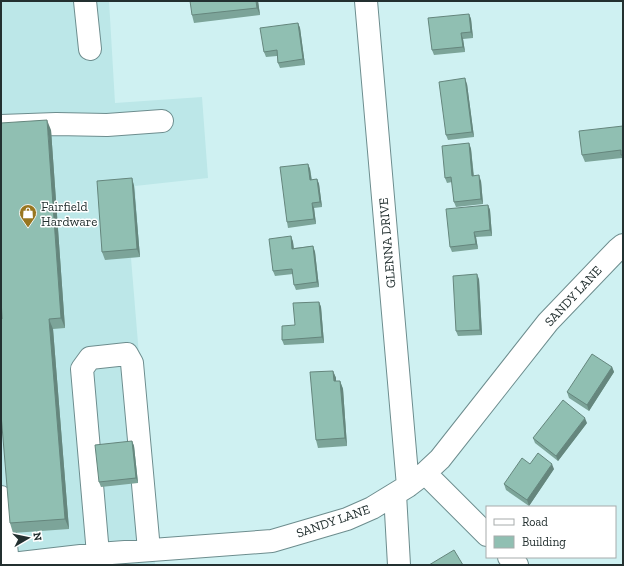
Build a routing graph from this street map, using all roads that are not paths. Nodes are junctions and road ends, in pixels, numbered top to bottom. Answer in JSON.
{"nodes":[{"id":1,"x":85,"y":1,"type":"edge"},
{"id":2,"x":366,"y":1,"type":"edge"},
{"id":3,"x":90,"y":49,"type":"dead end"},
{"id":4,"x":162,"y":121,"type":"dead end"},
{"id":5,"x":1,"y":126,"type":"edge"},
{"id":6,"x":623,"y":245,"type":"edge"},
{"id":7,"x":425,"y":473,"type":"junction"},
{"id":8,"x":401,"y":490,"type":"junction"},
{"id":9,"x":1,"y":497,"type":"edge"},
{"id":10,"x":486,"y":534,"type":"edge"},
{"id":11,"x":149,"y":550,"type":"junction"},
{"id":12,"x":98,"y":554,"type":"junction"},
{"id":13,"x":8,"y":564,"type":"edge"},
{"id":14,"x":3,"y":565,"type":"edge"},
{"id":15,"x":399,"y":565,"type":"edge"}],
"edges":[{"from":1,"to":3,"type":"street"},
{"from":2,"to":8,"type":"street","name":"GLENNA DRIVE"},
{"from":4,"to":5,"type":"street"},
{"from":6,"to":7,"type":"street","name":"SANDY LANE"},
{"from":7,"to":8,"type":"street","name":"SANDY LANE"},
{"from":7,"to":10,"type":"street"},
{"from":8,"to":11,"type":"street","name":"SANDY LANE"},
{"from":8,"to":15,"type":"street","name":"GLENNA DRIVE"},
{"from":9,"to":13,"type":"street"},
{"from":11,"to":12,"type":"street","name":"SANDY LANE"},
{"from":11,"to":12,"type":"street"},
{"from":12,"to":13,"type":"street","name":"SANDY LANE"},
{"from":13,"to":14,"type":"street","name":"SANDY LANE"}]}
